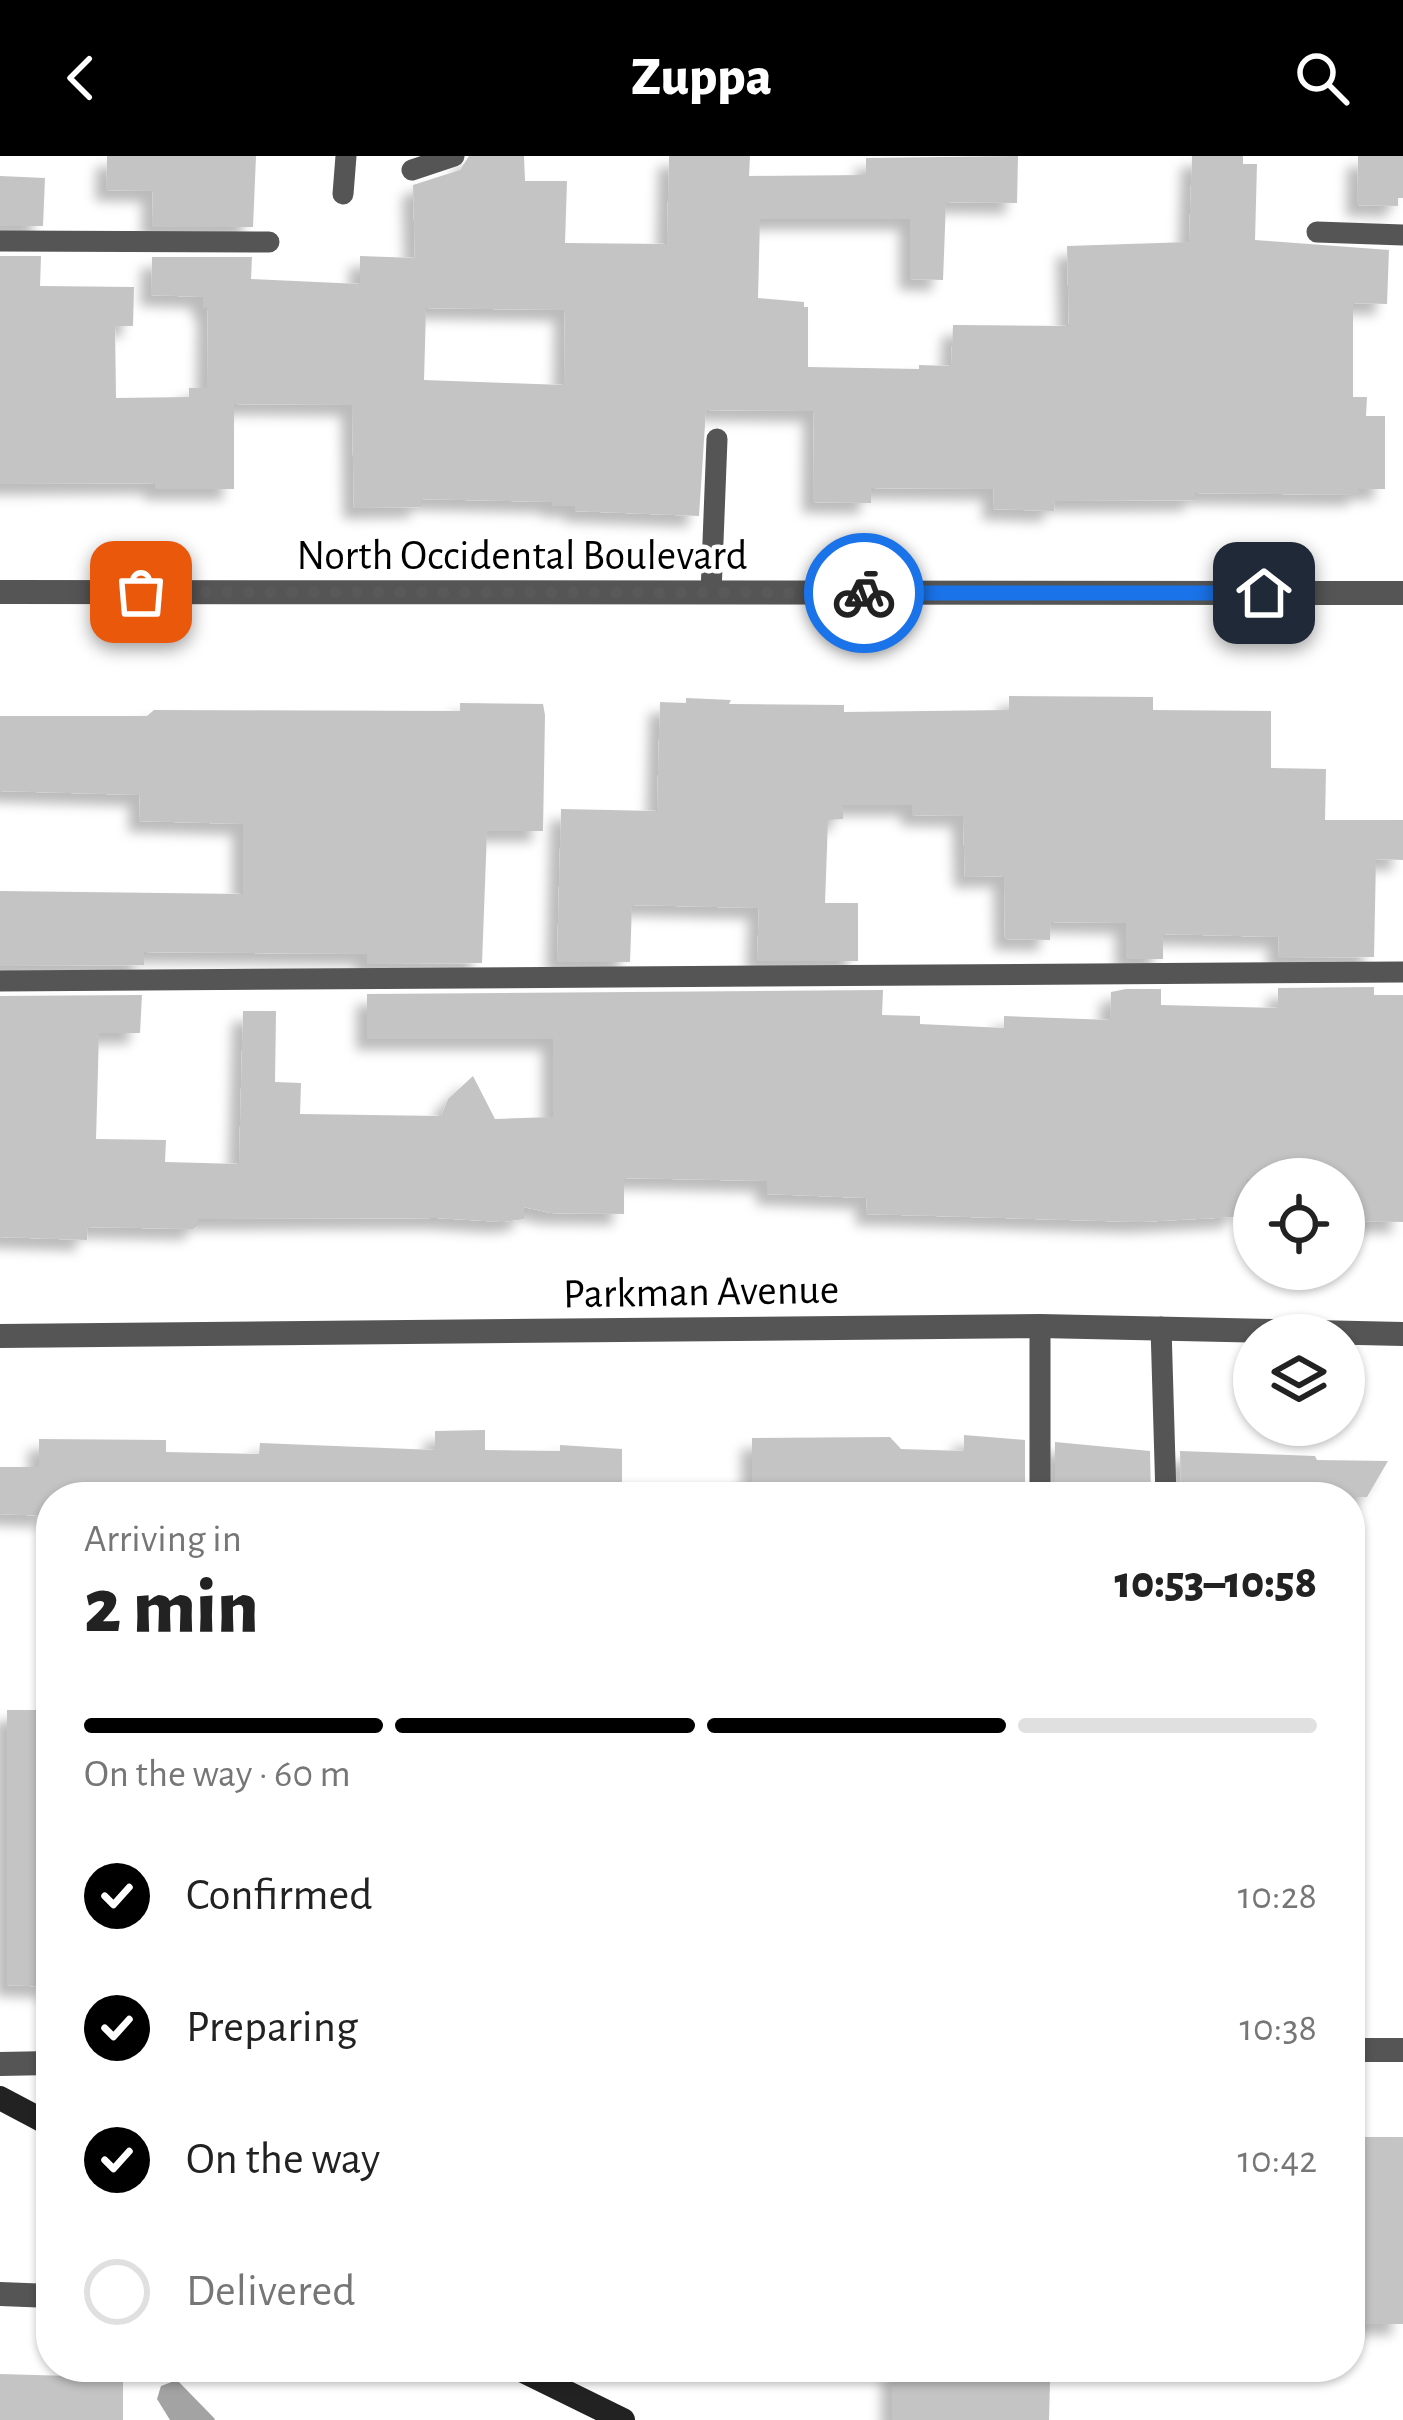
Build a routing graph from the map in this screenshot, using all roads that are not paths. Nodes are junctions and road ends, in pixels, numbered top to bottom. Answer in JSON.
{"nodes":[{"id":1,"x":346,"y":156,"type":"edge"},
{"id":2,"x":454,"y":156,"type":"edge"},
{"id":3,"x":412,"y":170,"type":"dead end"},
{"id":4,"x":343,"y":194,"type":"dead end"},
{"id":5,"x":1317,"y":232,"type":"dead end"},
{"id":6,"x":1403,"y":235,"type":"edge"},
{"id":7,"x":0,"y":241,"type":"edge"},
{"id":8,"x":269,"y":242,"type":"dead end"},
{"id":9,"x":717,"y":439,"type":"dead end"},
{"id":10,"x":0,"y":592,"type":"edge"},
{"id":11,"x":711,"y":593,"type":"junction"},
{"id":12,"x":1403,"y":593,"type":"edge"},
{"id":13,"x":1403,"y":972,"type":"edge"},
{"id":14,"x":0,"y":980,"type":"edge"},
{"id":15,"x":1040,"y":1326,"type":"junction"},
{"id":16,"x":1161,"y":1327,"type":"junction"},
{"id":17,"x":1403,"y":1334,"type":"edge"},
{"id":18,"x":0,"y":1336,"type":"edge"},
{"id":19,"x":1040,"y":1482,"type":"edge"},
{"id":20,"x":1166,"y":1482,"type":"edge"},
{"id":21,"x":1365,"y":2050,"type":"edge"},
{"id":22,"x":1403,"y":2050,"type":"edge"},
{"id":23,"x":36,"y":2063,"type":"edge"},
{"id":24,"x":0,"y":2064,"type":"edge"},
{"id":25,"x":0,"y":2098,"type":"edge"},
{"id":26,"x":36,"y":2118,"type":"edge"},
{"id":27,"x":0,"y":2294,"type":"edge"},
{"id":28,"x":36,"y":2295,"type":"edge"},
{"id":29,"x":546,"y":2382,"type":"edge"},
{"id":30,"x":623,"y":2420,"type":"edge"}],
"edges":[{"from":1,"to":4,"type":"lane"},
{"from":2,"to":3,"type":"lane"},
{"from":5,"to":6,"type":"lane"},
{"from":7,"to":8,"type":"lane"},
{"from":9,"to":11,"type":"lane"},
{"from":10,"to":11,"type":"street","name":"North Occidental Boulevard"},
{"from":11,"to":12,"type":"street","name":"North Occidental Boulevard"},
{"from":13,"to":14,"type":"lane"},
{"from":15,"to":16,"type":"street","name":"Parkman Avenue"},
{"from":15,"to":18,"type":"street","name":"Parkman Avenue"},
{"from":15,"to":19,"type":"lane"},
{"from":16,"to":17,"type":"street","name":"Parkman Avenue"},
{"from":16,"to":20,"type":"lane"},
{"from":21,"to":22,"type":"street"},
{"from":23,"to":24,"type":"street"},
{"from":25,"to":26,"type":"main road"},
{"from":27,"to":28,"type":"street"},
{"from":29,"to":30,"type":"main road"}]}
